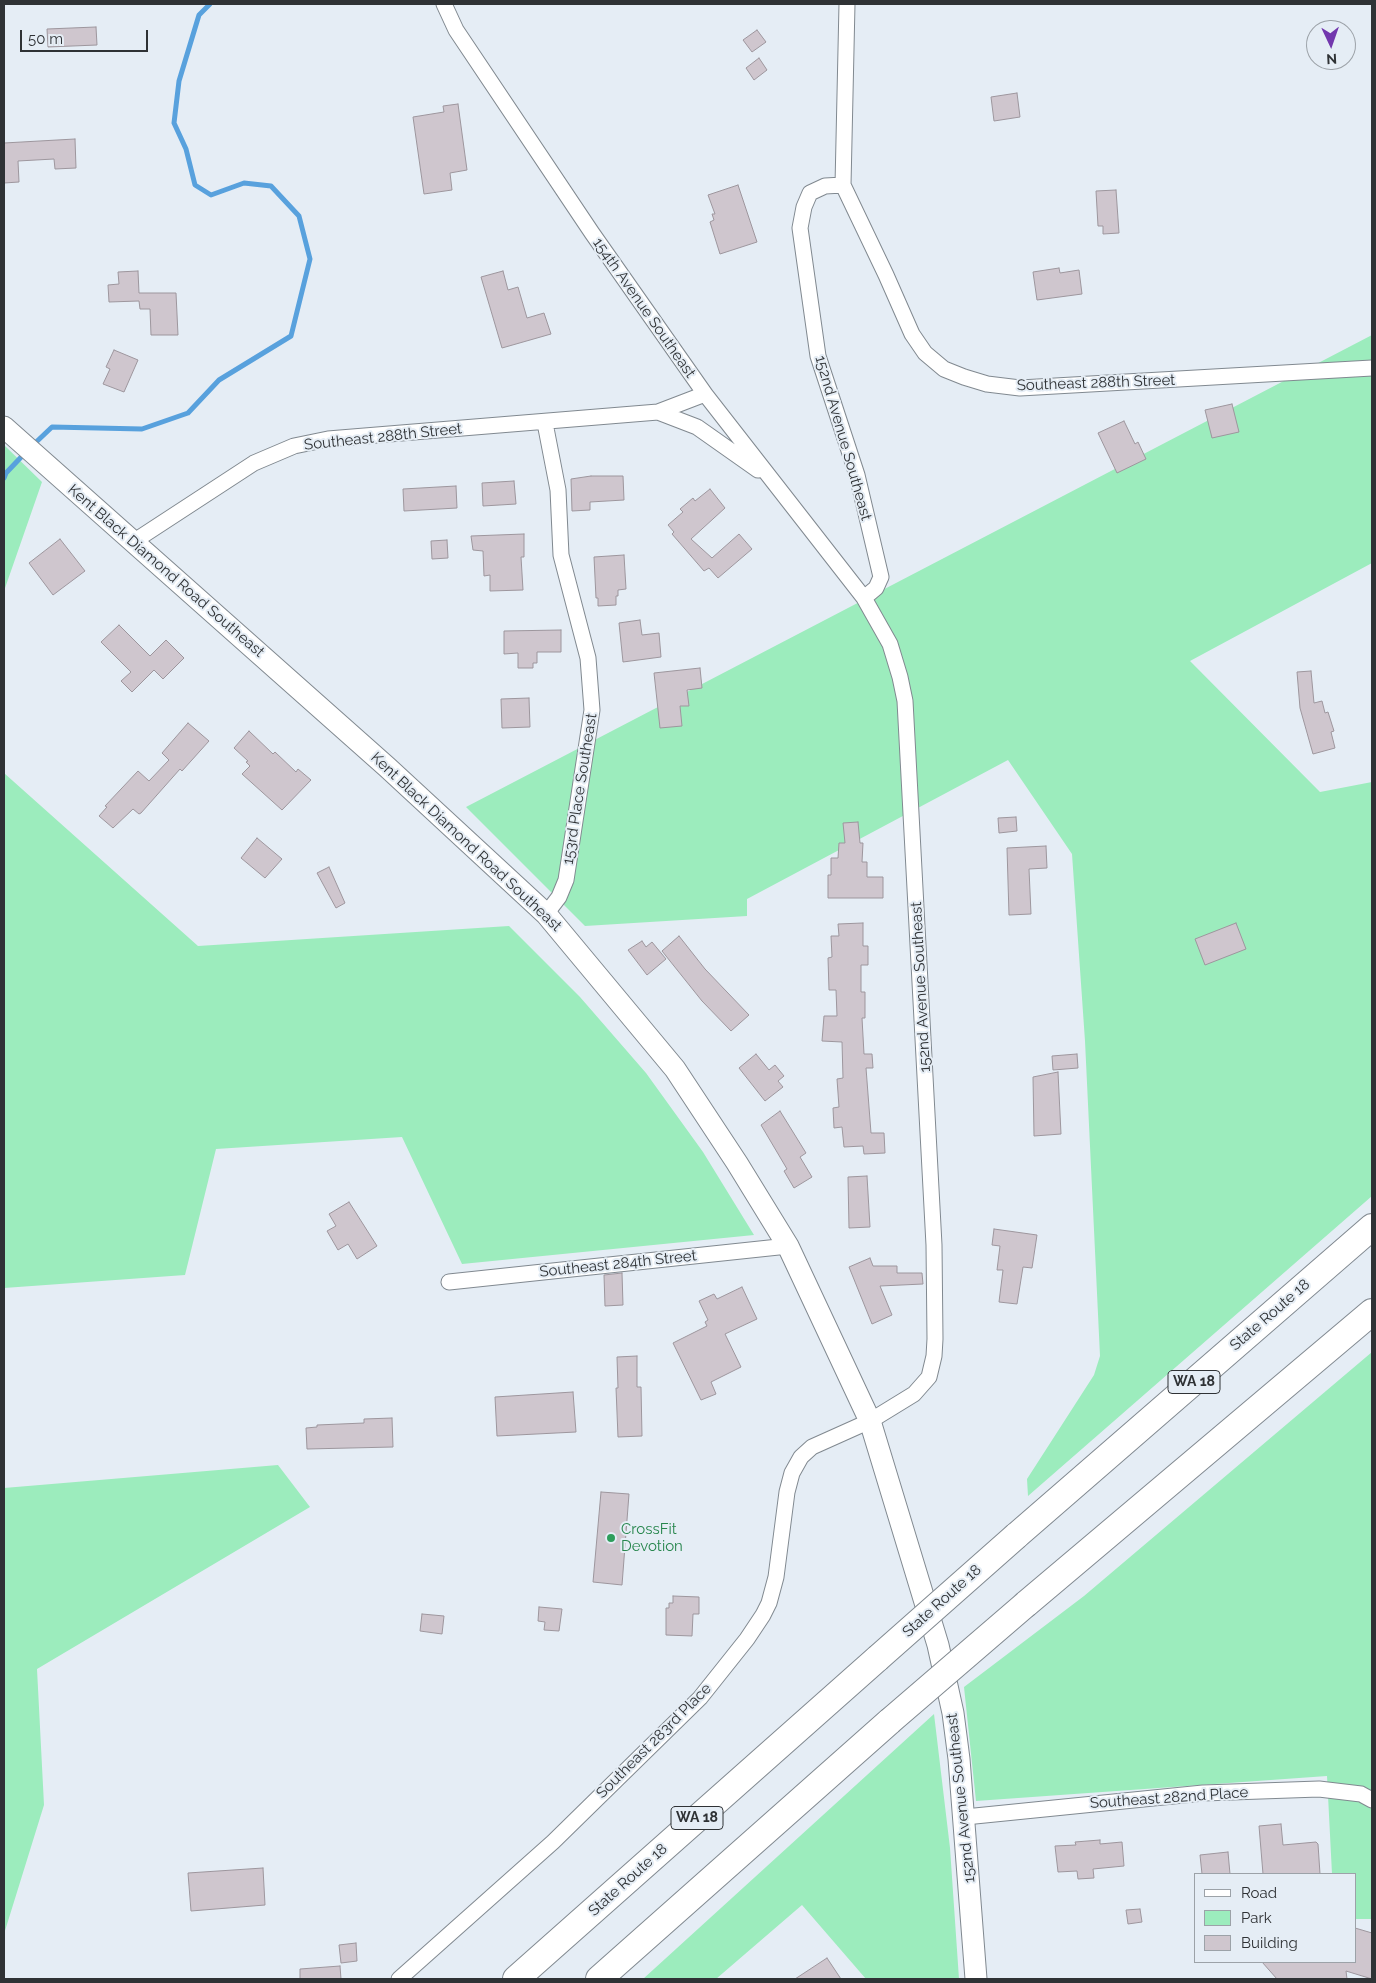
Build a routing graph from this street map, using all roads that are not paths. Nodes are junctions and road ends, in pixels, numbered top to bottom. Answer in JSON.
{"nodes":[{"id":1,"x":444,"y":4,"type":"edge"},
{"id":2,"x":847,"y":4,"type":"edge"},
{"id":3,"x":843,"y":185,"type":"junction"},
{"id":4,"x":1372,"y":368,"type":"edge"},
{"id":5,"x":705,"y":394,"type":"junction"},
{"id":6,"x":658,"y":412,"type":"junction"},
{"id":7,"x":545,"y":423,"type":"junction"},
{"id":8,"x":4,"y":426,"type":"edge"},
{"id":9,"x":769,"y":477,"type":"junction"},
{"id":10,"x":133,"y":542,"type":"junction"},
{"id":11,"x":864,"y":598,"type":"junction"},
{"id":12,"x":546,"y":914,"type":"junction"},
{"id":13,"x":1372,"y":1227,"type":"edge"},
{"id":14,"x":788,"y":1246,"type":"junction"},
{"id":15,"x":449,"y":1282,"type":"dead end"},
{"id":16,"x":1372,"y":1312,"type":"edge"},
{"id":17,"x":870,"y":1421,"type":"junction"},
{"id":18,"x":1372,"y":1800,"type":"edge"},
{"id":19,"x":965,"y":1816,"type":"junction"},
{"id":20,"x":399,"y":1979,"type":"edge"},
{"id":21,"x":516,"y":1979,"type":"edge"},
{"id":22,"x":599,"y":1979,"type":"edge"},
{"id":23,"x":976,"y":1979,"type":"edge"}],
"edges":[{"from":1,"to":5,"type":"street","name":"154th Avenue Southeast"},
{"from":2,"to":3,"type":"street"},
{"from":3,"to":4,"type":"street","name":"Southeast 288th Street"},
{"from":3,"to":11,"type":"street","name":"152nd Avenue Southeast"},
{"from":5,"to":6,"type":"street","name":"Southeast 288th Street"},
{"from":5,"to":9,"type":"street","name":"154th Avenue Southeast"},
{"from":6,"to":7,"type":"street","name":"Southeast 288th Street"},
{"from":6,"to":9,"type":"street","name":"Southeast 288th Street"},
{"from":7,"to":10,"type":"street","name":"Southeast 288th Street"},
{"from":7,"to":12,"type":"street","name":"153rd Place Southeast"},
{"from":8,"to":10,"type":"street","name":"Kent Black Diamond Road Southeast"},
{"from":9,"to":11,"type":"street","name":"154th Avenue Southeast"},
{"from":10,"to":12,"type":"street","name":"Kent Black Diamond Road Southeast"},
{"from":11,"to":17,"type":"street","name":"152nd Avenue Southeast"},
{"from":12,"to":14,"type":"street","name":"Kent Black Diamond Road Southeast"},
{"from":13,"to":21,"type":"highway","name":"State Route 18","number":"WA 18","bridge":true},
{"from":14,"to":15,"type":"street","name":"Southeast 284th Street"},
{"from":14,"to":17,"type":"street","name":"Kent Black Diamond Road Southeast"},
{"from":16,"to":22,"type":"highway","bridge":true},
{"from":17,"to":19,"type":"street","name":"152nd Avenue Southeast"},
{"from":17,"to":20,"type":"street","name":"Southeast 283rd Place"},
{"from":18,"to":19,"type":"street","name":"Southeast 282nd Place"},
{"from":19,"to":23,"type":"street","name":"152nd Avenue Southeast"}]}
